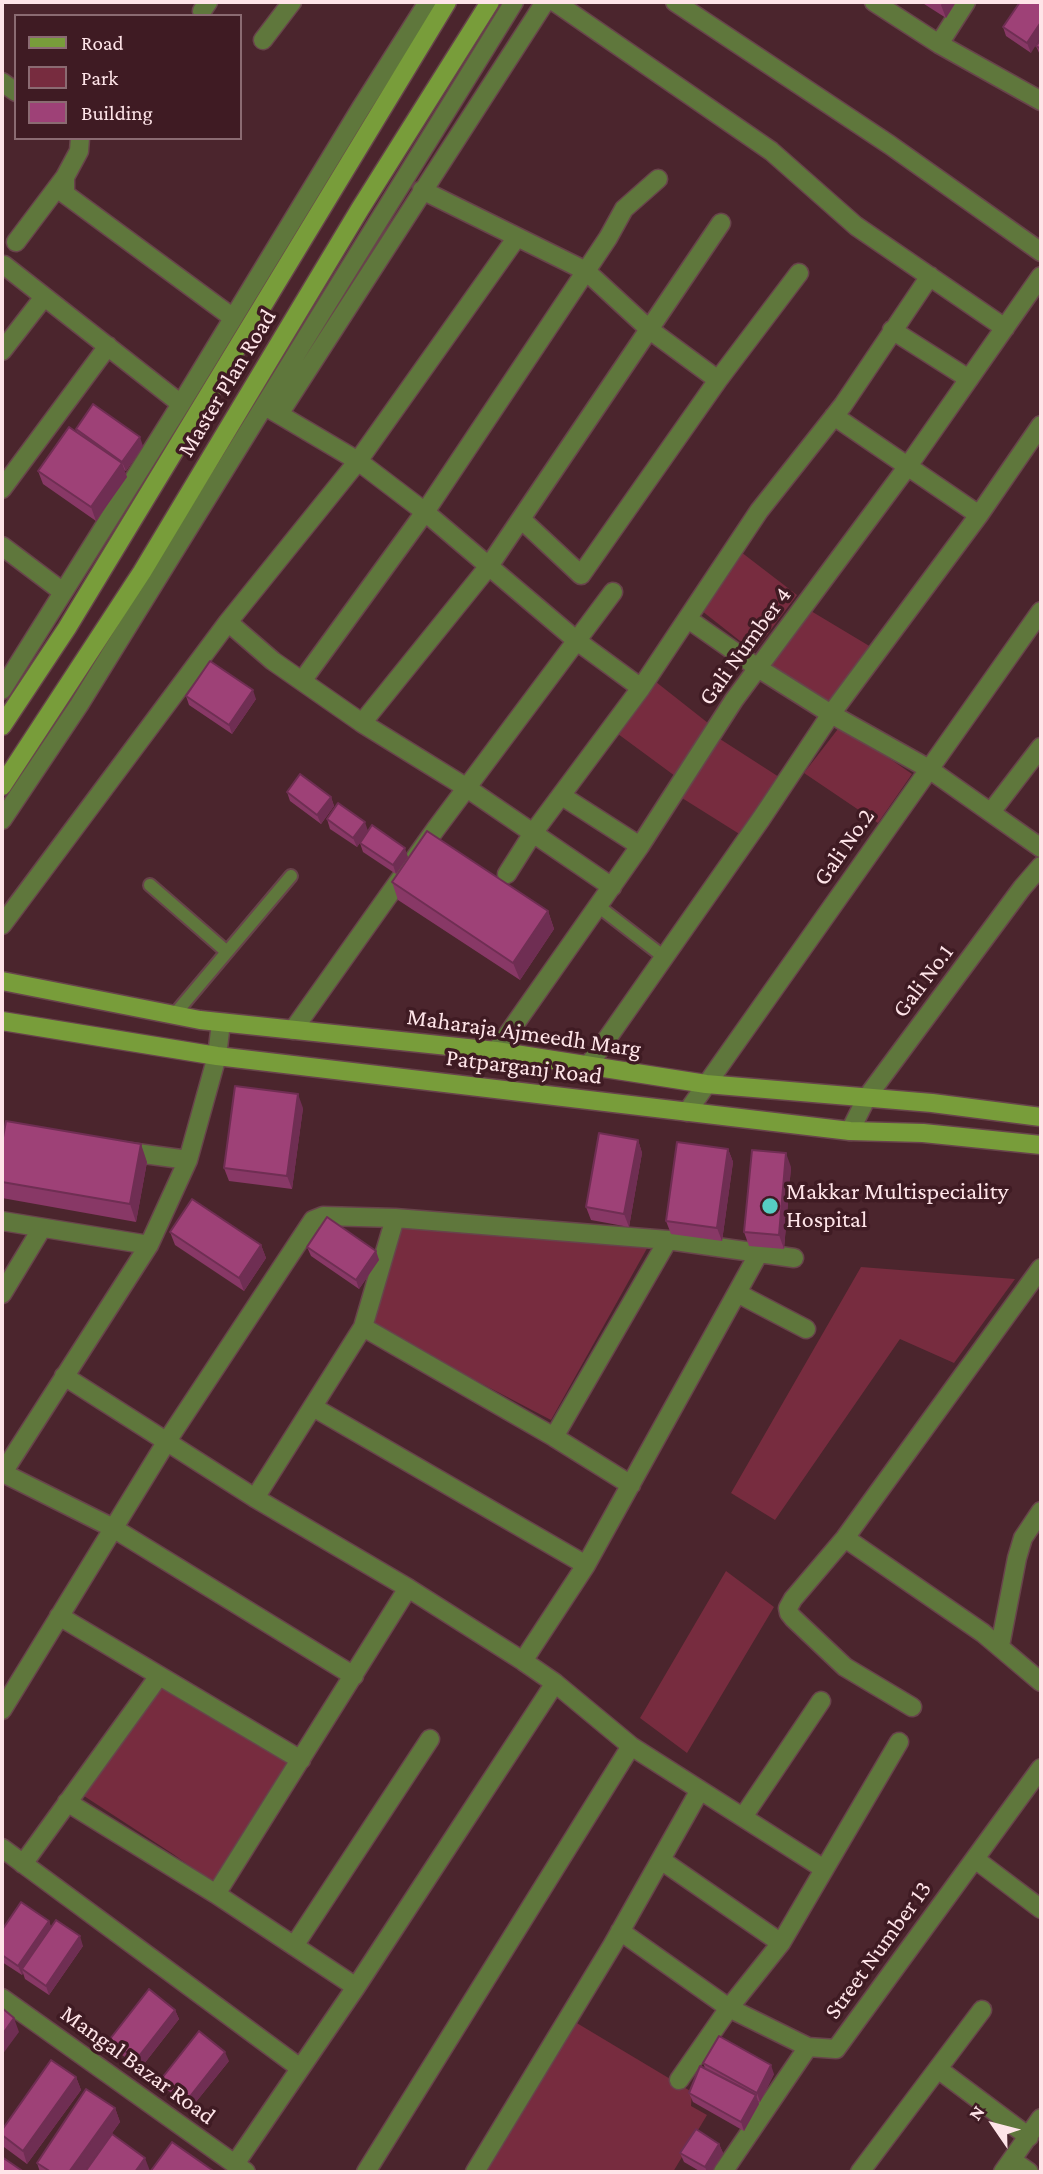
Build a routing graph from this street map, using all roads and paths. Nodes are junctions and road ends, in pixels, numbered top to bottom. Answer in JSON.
{"nodes":[{"id":1,"x":292,"y":2,"type":"edge"},
{"id":2,"x":428,"y":2,"type":"edge"},
{"id":3,"x":447,"y":2,"type":"edge"},
{"id":4,"x":489,"y":2,"type":"edge"},
{"id":5,"x":514,"y":2,"type":"edge"},
{"id":6,"x":545,"y":2,"type":"edge"},
{"id":7,"x":555,"y":2,"type":"edge"},
{"id":8,"x":675,"y":2,"type":"edge"},
{"id":9,"x":966,"y":2,"type":"edge"},
{"id":10,"x":883,"y":4,"type":"edge"},
{"id":11,"x":263,"y":40,"type":"dead end"},
{"id":12,"x":939,"y":44,"type":"junction"},
{"id":13,"x":1041,"y":101,"type":"edge"},
{"id":14,"x":82,"y":140,"type":"edge"},
{"id":15,"x":65,"y":177,"type":"junction"},
{"id":16,"x":658,"y":179,"type":"dead end"},
{"id":17,"x":422,"y":190,"type":"junction"},
{"id":18,"x":721,"y":223,"type":"dead end"},
{"id":19,"x":517,"y":237,"type":"junction"},
{"id":20,"x":16,"y":242,"type":"dead end"},
{"id":21,"x":1041,"y":252,"type":"edge"},
{"id":22,"x":4,"y":265,"type":"dead end"},
{"id":23,"x":586,"y":271,"type":"junction"},
{"id":24,"x":799,"y":273,"type":"dead end"},
{"id":25,"x":930,"y":276,"type":"junction"},
{"id":26,"x":1041,"y":276,"type":"edge"},
{"id":27,"x":44,"y":297,"type":"junction"},
{"id":28,"x":232,"y":317,"type":"junction"},
{"id":29,"x":1005,"y":328,"type":"junction"},
{"id":30,"x":650,"y":330,"type":"junction"},
{"id":31,"x":892,"y":330,"type":"junction"},
{"id":32,"x":108,"y":346,"type":"junction"},
{"id":33,"x":2,"y":351,"type":"edge"},
{"id":34,"x":969,"y":379,"type":"junction"},
{"id":35,"x":718,"y":380,"type":"junction"},
{"id":36,"x":181,"y":404,"type":"junction"},
{"id":37,"x":272,"y":410,"type":"junction"},
{"id":38,"x":834,"y":416,"type":"junction"},
{"id":39,"x":1041,"y":425,"type":"edge"},
{"id":40,"x":358,"y":461,"type":"junction"},
{"id":41,"x":908,"y":466,"type":"junction"},
{"id":42,"x":2,"y":489,"type":"edge"},
{"id":43,"x":425,"y":512,"type":"junction"},
{"id":44,"x":979,"y":515,"type":"junction"},
{"id":45,"x":521,"y":519,"type":"junction"},
{"id":46,"x":2,"y":546,"type":"edge"},
{"id":47,"x":489,"y":566,"type":"junction"},
{"id":48,"x":63,"y":592,"type":"junction"},
{"id":49,"x":613,"y":592,"type":"dead end"},
{"id":50,"x":1041,"y":611,"type":"edge"},
{"id":51,"x":688,"y":619,"type":"junction"},
{"id":52,"x":228,"y":622,"type":"junction"},
{"id":53,"x":577,"y":641,"type":"junction"},
{"id":54,"x":758,"y":668,"type":"junction"},
{"id":55,"x":302,"y":681,"type":"junction"},
{"id":56,"x":641,"y":688,"type":"junction"},
{"id":57,"x":2,"y":690,"type":"edge"},
{"id":58,"x":831,"y":714,"type":"junction"},
{"id":59,"x":362,"y":723,"type":"junction"},
{"id":60,"x":2,"y":726,"type":"edge"},
{"id":61,"x":1041,"y":747,"type":"edge"},
{"id":62,"x":929,"y":769,"type":"junction"},
{"id":63,"x":2,"y":786,"type":"edge"},
{"id":64,"x":467,"y":788,"type":"junction"},
{"id":65,"x":562,"y":796,"type":"junction"},
{"id":66,"x":991,"y":812,"type":"junction"},
{"id":67,"x":2,"y":820,"type":"edge"},
{"id":68,"x":533,"y":833,"type":"junction"},
{"id":69,"x":640,"y":846,"type":"junction"},
{"id":70,"x":1041,"y":848,"type":"edge"},
{"id":71,"x":1041,"y":866,"type":"edge"},
{"id":72,"x":507,"y":874,"type":"dead end"},
{"id":73,"x":291,"y":876,"type":"dead end"},
{"id":74,"x":150,"y":885,"type":"dead end"},
{"id":75,"x":611,"y":887,"type":"junction"},
{"id":76,"x":598,"y":906,"type":"junction"},
{"id":77,"x":2,"y":925,"type":"edge"},
{"id":78,"x":227,"y":952,"type":"junction"},
{"id":79,"x":664,"y":957,"type":"junction"},
{"id":80,"x":2,"y":981,"type":"edge"},
{"id":81,"x":174,"y":1015,"type":"junction"},
{"id":82,"x":2,"y":1021,"type":"edge"},
{"id":83,"x":221,"y":1023,"type":"junction"},
{"id":84,"x":293,"y":1030,"type":"junction"},
{"id":85,"x":496,"y":1051,"type":"junction"},
{"id":86,"x":217,"y":1056,"type":"junction"},
{"id":87,"x":588,"y":1066,"type":"junction"},
{"id":88,"x":706,"y":1084,"type":"junction"},
{"id":89,"x":867,"y":1097,"type":"junction"},
{"id":90,"x":687,"y":1112,"type":"junction"},
{"id":91,"x":1041,"y":1117,"type":"edge"},
{"id":92,"x":850,"y":1131,"type":"junction"},
{"id":93,"x":1041,"y":1145,"type":"edge"},
{"id":94,"x":108,"y":1150,"type":"edge"},
{"id":95,"x":188,"y":1160,"type":"junction"},
{"id":96,"x":396,"y":1218,"type":"junction"},
{"id":97,"x":2,"y":1221,"type":"edge"},
{"id":98,"x":42,"y":1228,"type":"junction"},
{"id":99,"x":668,"y":1240,"type":"junction"},
{"id":100,"x":149,"y":1245,"type":"junction"},
{"id":101,"x":760,"y":1253,"type":"junction"},
{"id":102,"x":794,"y":1258,"type":"dead end"},
{"id":103,"x":1041,"y":1268,"type":"edge"},
{"id":104,"x":737,"y":1293,"type":"junction"},
{"id":105,"x":2,"y":1294,"type":"edge"},
{"id":106,"x":363,"y":1327,"type":"junction"},
{"id":107,"x":807,"y":1329,"type":"dead end"},
{"id":108,"x":64,"y":1376,"type":"junction"},
{"id":109,"x":313,"y":1406,"type":"junction"},
{"id":110,"x":554,"y":1437,"type":"junction"},
{"id":111,"x":167,"y":1441,"type":"junction"},
{"id":112,"x":2,"y":1474,"type":"edge"},
{"id":113,"x":631,"y":1485,"type":"junction"},
{"id":114,"x":255,"y":1498,"type":"junction"},
{"id":115,"x":1041,"y":1511,"type":"edge"},
{"id":116,"x":113,"y":1528,"type":"junction"},
{"id":117,"x":845,"y":1538,"type":"junction"},
{"id":118,"x":586,"y":1565,"type":"junction"},
{"id":119,"x":408,"y":1588,"type":"junction"},
{"id":120,"x":59,"y":1616,"type":"junction"},
{"id":121,"x":1000,"y":1646,"type":"junction"},
{"id":122,"x":523,"y":1661,"type":"junction"},
{"id":123,"x":159,"y":1676,"type":"junction"},
{"id":124,"x":354,"y":1676,"type":"junction"},
{"id":125,"x":1041,"y":1682,"type":"edge"},
{"id":126,"x":555,"y":1683,"type":"junction"},
{"id":127,"x":821,"y":1701,"type":"dead end"},
{"id":128,"x":912,"y":1707,"type":"dead end"},
{"id":129,"x":2,"y":1710,"type":"edge"},
{"id":130,"x":430,"y":1739,"type":"dead end"},
{"id":131,"x":899,"y":1742,"type":"dead end"},
{"id":132,"x":631,"y":1746,"type":"junction"},
{"id":133,"x":301,"y":1760,"type":"junction"},
{"id":134,"x":1041,"y":1768,"type":"edge"},
{"id":135,"x":700,"y":1790,"type":"junction"},
{"id":136,"x":68,"y":1802,"type":"junction"},
{"id":137,"x":743,"y":1817,"type":"junction"},
{"id":138,"x":2,"y":1848,"type":"edge"},
{"id":139,"x":975,"y":1859,"type":"junction"},
{"id":140,"x":661,"y":1860,"type":"junction"},
{"id":141,"x":23,"y":1864,"type":"junction"},
{"id":142,"x":824,"y":1869,"type":"junction"},
{"id":143,"x":216,"y":1894,"type":"junction"},
{"id":144,"x":1041,"y":1909,"type":"edge"},
{"id":145,"x":620,"y":1931,"type":"junction"},
{"id":146,"x":781,"y":1944,"type":"junction"},
{"id":147,"x":294,"y":1946,"type":"junction"},
{"id":148,"x":356,"y":1987,"type":"junction"},
{"id":149,"x":2,"y":1998,"type":"edge"},
{"id":150,"x":729,"y":2008,"type":"junction"},
{"id":151,"x":982,"y":2010,"type":"dead end"},
{"id":152,"x":808,"y":2047,"type":"junction"},
{"id":153,"x":300,"y":2068,"type":"junction"},
{"id":154,"x":938,"y":2069,"type":"junction"},
{"id":155,"x":679,"y":2080,"type":"dead end"},
{"id":156,"x":1041,"y":2118,"type":"edge"},
{"id":157,"x":1029,"y":2137,"type":"junction"},
{"id":158,"x":1008,"y":2166,"type":"edge"},
{"id":159,"x":240,"y":2168,"type":"edge"},
{"id":160,"x":366,"y":2172,"type":"edge"},
{"id":161,"x":475,"y":2172,"type":"edge"},
{"id":162,"x":723,"y":2172,"type":"edge"},
{"id":163,"x":860,"y":2172,"type":"edge"},
{"id":164,"x":1029,"y":2172,"type":"edge"}],
"edges":[{"from":1,"to":11,"type":"street"},
{"from":2,"to":28,"type":"street"},
{"from":3,"to":60,"type":"main road","name":"Master Plan Road"},
{"from":4,"to":63,"type":"main road","name":"Master Plan Road"},
{"from":5,"to":37,"type":"street"},
{"from":6,"to":17,"type":"street"},
{"from":7,"to":25,"type":"street"},
{"from":8,"to":21,"type":"street"},
{"from":9,"to":12,"type":"street"},
{"from":10,"to":12,"type":"street"},
{"from":12,"to":13,"type":"street"},
{"from":14,"to":15,"type":"street"},
{"from":15,"to":20,"type":"street"},
{"from":15,"to":28,"type":"street"},
{"from":16,"to":23,"type":"street"},
{"from":17,"to":19,"type":"street"},
{"from":17,"to":37,"type":"street"},
{"from":18,"to":30,"type":"street"},
{"from":19,"to":23,"type":"street"},
{"from":19,"to":40,"type":"street"},
{"from":22,"to":27,"type":"street"},
{"from":23,"to":30,"type":"street"},
{"from":23,"to":43,"type":"street"},
{"from":24,"to":35,"type":"street"},
{"from":25,"to":29,"type":"street"},
{"from":25,"to":31,"type":"street"},
{"from":26,"to":29,"type":"street","name":"Gali Number 4"},
{"from":27,"to":32,"type":"street"},
{"from":27,"to":33,"type":"street"},
{"from":28,"to":36,"type":"street"},
{"from":29,"to":34,"type":"street","name":"Gali Number 4"},
{"from":30,"to":35,"type":"street"},
{"from":30,"to":45,"type":"street"},
{"from":31,"to":34,"type":"street"},
{"from":31,"to":38,"type":"street"},
{"from":32,"to":36,"type":"street"},
{"from":32,"to":42,"type":"street"},
{"from":34,"to":41,"type":"street","name":"Gali Number 4"},
{"from":35,"to":45,"type":"street"},
{"from":36,"to":48,"type":"street"},
{"from":37,"to":40,"type":"street"},
{"from":37,"to":67,"type":"street"},
{"from":38,"to":41,"type":"street"},
{"from":38,"to":51,"type":"street"},
{"from":39,"to":44,"type":"street"},
{"from":40,"to":43,"type":"street"},
{"from":40,"to":52,"type":"street"},
{"from":41,"to":44,"type":"street"},
{"from":41,"to":54,"type":"street","name":"Gali Number 4"},
{"from":43,"to":47,"type":"street"},
{"from":43,"to":55,"type":"street"},
{"from":44,"to":58,"type":"street"},
{"from":45,"to":47,"type":"street"},
{"from":46,"to":48,"type":"street"},
{"from":47,"to":53,"type":"street"},
{"from":47,"to":59,"type":"street"},
{"from":48,"to":57,"type":"street"},
{"from":49,"to":53,"type":"street"},
{"from":50,"to":62,"type":"street","name":"Gali No.2"},
{"from":51,"to":54,"type":"street"},
{"from":51,"to":56,"type":"street"},
{"from":52,"to":55,"type":"street"},
{"from":52,"to":77,"type":"street"},
{"from":53,"to":56,"type":"street"},
{"from":53,"to":64,"type":"street"},
{"from":54,"to":58,"type":"street"},
{"from":54,"to":69,"type":"street","name":"Gali Number 4"},
{"from":55,"to":59,"type":"street"},
{"from":56,"to":65,"type":"street"},
{"from":58,"to":62,"type":"street"},
{"from":58,"to":79,"type":"street"},
{"from":59,"to":64,"type":"street"},
{"from":61,"to":66,"type":"street"},
{"from":62,"to":66,"type":"street"},
{"from":62,"to":88,"type":"street","name":"Gali No.2"},
{"from":64,"to":68,"type":"street"},
{"from":64,"to":84,"type":"street"},
{"from":65,"to":68,"type":"street"},
{"from":65,"to":69,"type":"street"},
{"from":66,"to":70,"type":"street"},
{"from":68,"to":72,"type":"street"},
{"from":68,"to":75,"type":"street"},
{"from":69,"to":75,"type":"street","name":"Gali Number 4"},
{"from":71,"to":89,"type":"street","name":"Gali No.1"},
{"from":73,"to":78,"type":"lane"},
{"from":74,"to":78,"type":"lane"},
{"from":75,"to":76,"type":"street","name":"Gali Number 4"},
{"from":76,"to":79,"type":"lane"},
{"from":76,"to":85,"type":"street","name":"Gali Number 4"},
{"from":78,"to":81,"type":"lane"},
{"from":79,"to":87,"type":"street"},
{"from":80,"to":81,"type":"main road","name":"Maharaja Ajmeedh Marg"},
{"from":81,"to":83,"type":"main road","name":"Maharaja Ajmeedh Marg"},
{"from":82,"to":86,"type":"main road","name":"Patparganj Road"},
{"from":83,"to":84,"type":"main road","name":"Maharaja Ajmeedh Marg"},
{"from":83,"to":86,"type":"street"},
{"from":84,"to":85,"type":"main road","name":"Maharaja Ajmeedh Marg"},
{"from":85,"to":87,"type":"main road","name":"Maharaja Ajmeedh Marg"},
{"from":86,"to":90,"type":"main road","name":"Patparganj Road"},
{"from":86,"to":95,"type":"street"},
{"from":87,"to":88,"type":"main road","name":"Maharaja Ajmeedh Marg"},
{"from":88,"to":89,"type":"main road","name":"Maharaja Ajmeedh Marg"},
{"from":88,"to":90,"type":"street","name":"Gali No.2"},
{"from":89,"to":91,"type":"main road","name":"Maharaja Ajmeedh Marg"},
{"from":89,"to":92,"type":"street","name":"Gali No.1"},
{"from":90,"to":92,"type":"main road","name":"Patparganj Road"},
{"from":92,"to":93,"type":"main road","name":"Patparganj Road"},
{"from":94,"to":95,"type":"street"},
{"from":95,"to":100,"type":"street"},
{"from":96,"to":99,"type":"street"},
{"from":96,"to":106,"type":"street"},
{"from":96,"to":111,"type":"street"},
{"from":97,"to":98,"type":"street"},
{"from":98,"to":100,"type":"street"},
{"from":98,"to":105,"type":"street"},
{"from":99,"to":101,"type":"street"},
{"from":99,"to":110,"type":"street"},
{"from":100,"to":108,"type":"street"},
{"from":101,"to":102,"type":"street"},
{"from":101,"to":104,"type":"street"},
{"from":103,"to":117,"type":"street"},
{"from":104,"to":107,"type":"street"},
{"from":104,"to":113,"type":"street"},
{"from":106,"to":109,"type":"street"},
{"from":106,"to":110,"type":"street"},
{"from":108,"to":111,"type":"street"},
{"from":108,"to":112,"type":"street"},
{"from":109,"to":114,"type":"street"},
{"from":109,"to":118,"type":"street"},
{"from":110,"to":113,"type":"street"},
{"from":111,"to":114,"type":"street"},
{"from":111,"to":116,"type":"street"},
{"from":112,"to":116,"type":"street"},
{"from":113,"to":118,"type":"street"},
{"from":114,"to":119,"type":"street"},
{"from":115,"to":121,"type":"street"},
{"from":116,"to":120,"type":"street"},
{"from":116,"to":124,"type":"street"},
{"from":117,"to":121,"type":"street"},
{"from":117,"to":128,"type":"street"},
{"from":118,"to":122,"type":"street"},
{"from":119,"to":122,"type":"street"},
{"from":119,"to":124,"type":"street"},
{"from":120,"to":123,"type":"street"},
{"from":120,"to":129,"type":"street"},
{"from":121,"to":125,"type":"street"},
{"from":122,"to":126,"type":"street"},
{"from":123,"to":133,"type":"street"},
{"from":123,"to":136,"type":"street"},
{"from":124,"to":133,"type":"street"},
{"from":126,"to":132,"type":"street"},
{"from":126,"to":148,"type":"street"},
{"from":127,"to":137,"type":"street"},
{"from":130,"to":147,"type":"street"},
{"from":131,"to":142,"type":"street"},
{"from":132,"to":135,"type":"street"},
{"from":132,"to":160,"type":"street"},
{"from":133,"to":143,"type":"street"},
{"from":134,"to":139,"type":"street","name":"Street Number 13"},
{"from":135,"to":137,"type":"street"},
{"from":135,"to":140,"type":"street"},
{"from":136,"to":141,"type":"street"},
{"from":136,"to":143,"type":"street"},
{"from":137,"to":142,"type":"street"},
{"from":138,"to":141,"type":"street"},
{"from":139,"to":144,"type":"street"},
{"from":139,"to":152,"type":"street","name":"Street Number 13"},
{"from":140,"to":145,"type":"street"},
{"from":140,"to":146,"type":"street"},
{"from":141,"to":153,"type":"street"},
{"from":142,"to":146,"type":"street"},
{"from":143,"to":147,"type":"street"},
{"from":145,"to":150,"type":"street"},
{"from":145,"to":161,"type":"street"},
{"from":146,"to":150,"type":"street"},
{"from":147,"to":148,"type":"street"},
{"from":148,"to":153,"type":"street"},
{"from":149,"to":159,"type":"street","name":"Mangal Bazar Road"},
{"from":150,"to":152,"type":"street"},
{"from":150,"to":155,"type":"street"},
{"from":151,"to":154,"type":"street"},
{"from":152,"to":162,"type":"street"},
{"from":153,"to":159,"type":"street"},
{"from":154,"to":157,"type":"street"},
{"from":154,"to":163,"type":"street"},
{"from":156,"to":157,"type":"street"},
{"from":157,"to":158,"type":"street"},
{"from":158,"to":164,"type":"street"}]}
